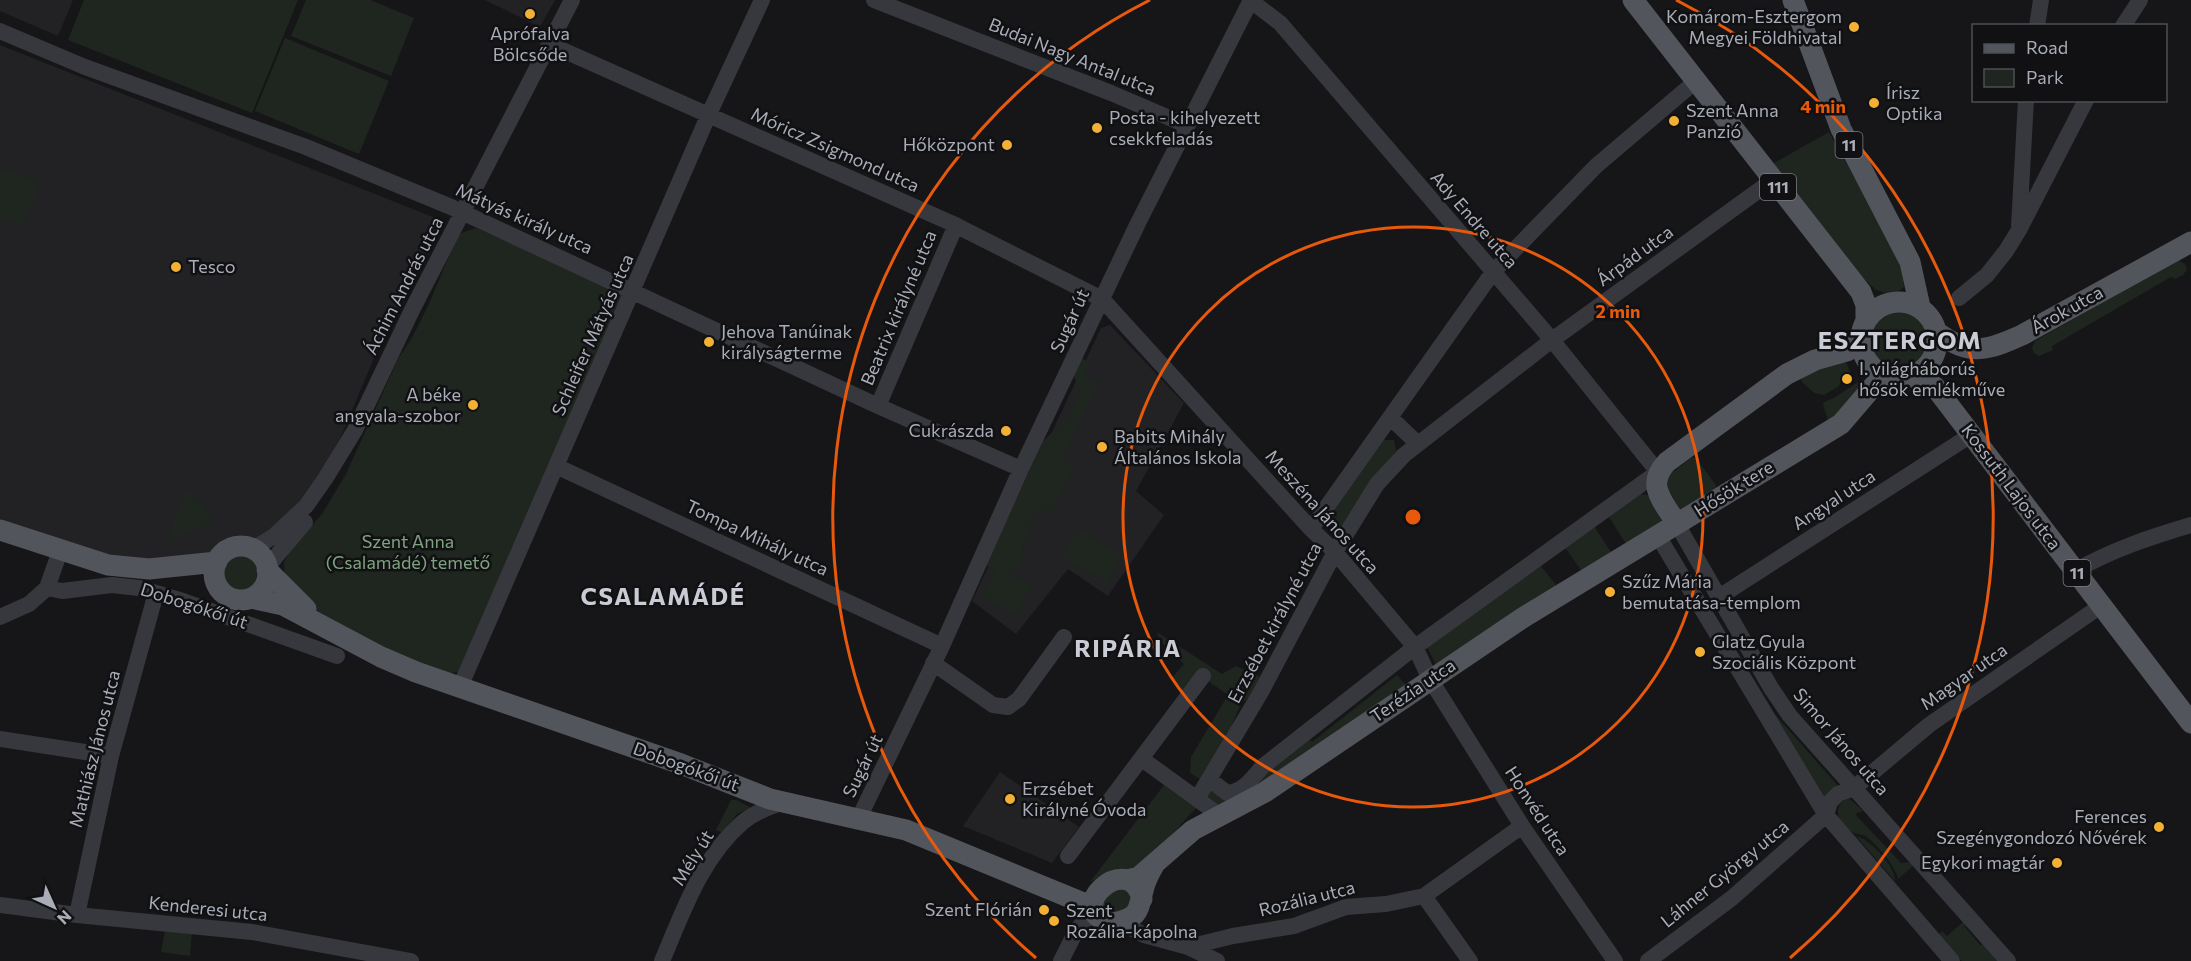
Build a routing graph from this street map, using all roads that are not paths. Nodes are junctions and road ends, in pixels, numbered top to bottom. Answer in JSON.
{"nodes":[{"id":1,"x":572,"y":0,"type":"edge"},
{"id":2,"x":762,"y":0,"type":"edge"},
{"id":3,"x":874,"y":0,"type":"edge"},
{"id":4,"x":1251,"y":0,"type":"edge"},
{"id":5,"x":1633,"y":0,"type":"edge"},
{"id":6,"x":1793,"y":0,"type":"edge"},
{"id":7,"x":2041,"y":0,"type":"edge"},
{"id":8,"x":2140,"y":0,"type":"edge"},
{"id":9,"x":2037,"y":24,"type":"edge"},
{"id":10,"x":2124,"y":24,"type":"edge"},
{"id":11,"x":0,"y":32,"type":"edge"},
{"id":12,"x":549,"y":44,"type":"junction"},
{"id":13,"x":1696,"y":81,"type":"junction"},
{"id":14,"x":2026,"y":102,"type":"edge"},
{"id":15,"x":2085,"y":102,"type":"edge"},
{"id":16,"x":709,"y":114,"type":"junction"},
{"id":17,"x":1186,"y":125,"type":"junction"},
{"id":18,"x":1773,"y":180,"type":"junction"},
{"id":19,"x":463,"y":213,"type":"junction"},
{"id":20,"x":956,"y":225,"type":"junction"},
{"id":21,"x":2019,"y":230,"type":"junction"},
{"id":22,"x":2190,"y":245,"type":"edge"},
{"id":23,"x":1493,"y":272,"type":"junction"},
{"id":24,"x":1915,"y":285,"type":"junction"},
{"id":25,"x":634,"y":291,"type":"junction"},
{"id":26,"x":1861,"y":292,"type":"junction"},
{"id":27,"x":1959,"y":298,"type":"dead end"},
{"id":28,"x":1102,"y":299,"type":"junction"},
{"id":29,"x":1895,"y":302,"type":"junction"},
{"id":30,"x":1920,"y":308,"type":"junction"},
{"id":31,"x":1864,"y":330,"type":"junction"},
{"id":32,"x":1938,"y":333,"type":"junction"},
{"id":33,"x":1552,"y":340,"type":"junction"},
{"id":34,"x":1957,"y":345,"type":"junction"},
{"id":35,"x":1931,"y":361,"type":"junction"},
{"id":36,"x":1883,"y":375,"type":"junction"},
{"id":37,"x":1911,"y":376,"type":"junction"},
{"id":38,"x":1935,"y":387,"type":"junction"},
{"id":39,"x":878,"y":406,"type":"junction"},
{"id":40,"x":1391,"y":418,"type":"junction"},
{"id":41,"x":355,"y":430,"type":"junction"},
{"id":42,"x":1436,"y":430,"type":"joint"},
{"id":43,"x":1971,"y":435,"type":"junction"},
{"id":44,"x":1418,"y":444,"type":"junction"},
{"id":45,"x":556,"y":466,"type":"junction"},
{"id":46,"x":1021,"y":469,"type":"junction"},
{"id":47,"x":1658,"y":472,"type":"junction"},
{"id":48,"x":1677,"y":524,"type":"junction"},
{"id":49,"x":2191,"y":525,"type":"edge"},
{"id":50,"x":1311,"y":529,"type":"junction"},
{"id":51,"x":0,"y":530,"type":"edge"},
{"id":52,"x":1658,"y":536,"type":"junction"},
{"id":53,"x":250,"y":548,"type":"junction"},
{"id":54,"x":60,"y":551,"type":"junction"},
{"id":55,"x":1335,"y":552,"type":"junction"},
{"id":56,"x":217,"y":562,"type":"junction"},
{"id":57,"x":148,"y":569,"type":"junction"},
{"id":58,"x":267,"y":569,"type":"junction"},
{"id":59,"x":2075,"y":571,"type":"junction"},
{"id":60,"x":218,"y":587,"type":"junction"},
{"id":61,"x":47,"y":588,"type":"junction"},
{"id":62,"x":156,"y":593,"type":"junction"},
{"id":63,"x":1719,"y":597,"type":"junction"},
{"id":64,"x":251,"y":598,"type":"junction"},
{"id":65,"x":2102,"y":606,"type":"junction"},
{"id":66,"x":0,"y":617,"type":"edge"},
{"id":67,"x":325,"y":626,"type":"junction"},
{"id":68,"x":1064,"y":637,"type":"dead end"},
{"id":69,"x":942,"y":646,"type":"junction"},
{"id":70,"x":1415,"y":647,"type":"junction"},
{"id":71,"x":337,"y":656,"type":"dead end"},
{"id":72,"x":933,"y":663,"type":"junction"},
{"id":73,"x":1203,"y":676,"type":"dead end"},
{"id":74,"x":1430,"y":679,"type":"junction"},
{"id":75,"x":460,"y":687,"type":"junction"},
{"id":76,"x":2191,"y":723,"type":"edge"},
{"id":77,"x":0,"y":739,"type":"edge"},
{"id":78,"x":111,"y":756,"type":"junction"},
{"id":79,"x":1142,"y":759,"type":"junction"},
{"id":80,"x":1209,"y":779,"type":"junction"},
{"id":81,"x":1854,"y":788,"type":"junction"},
{"id":82,"x":1197,"y":799,"type":"junction"},
{"id":83,"x":784,"y":802,"type":"junction"},
{"id":84,"x":1220,"y":815,"type":"junction"},
{"id":85,"x":1826,"y":815,"type":"junction"},
{"id":86,"x":858,"y":820,"type":"junction"},
{"id":87,"x":1522,"y":826,"type":"junction"},
{"id":88,"x":1068,"y":856,"type":"dead end"},
{"id":89,"x":1154,"y":864,"type":"junction"},
{"id":90,"x":1128,"y":880,"type":"junction"},
{"id":91,"x":1424,"y":896,"type":"junction"},
{"id":92,"x":0,"y":905,"type":"edge"},
{"id":93,"x":1092,"y":911,"type":"junction"},
{"id":94,"x":1133,"y":911,"type":"junction"},
{"id":95,"x":77,"y":915,"type":"junction"},
{"id":96,"x":1188,"y":947,"type":"junction"},
{"id":97,"x":2007,"y":960,"type":"edge"},
{"id":98,"x":411,"y":961,"type":"edge"},
{"id":99,"x":662,"y":961,"type":"edge"},
{"id":100,"x":1061,"y":961,"type":"edge"},
{"id":101,"x":1217,"y":961,"type":"edge"},
{"id":102,"x":1470,"y":961,"type":"edge"},
{"id":103,"x":1616,"y":961,"type":"edge"},
{"id":104,"x":1648,"y":961,"type":"edge"},
{"id":105,"x":1952,"y":961,"type":"edge"}],
"edges":[{"from":1,"to":12,"type":"street","name":"Áchim András utca"},
{"from":2,"to":16,"type":"street","name":"Schleifer Mátyás utca"},
{"from":3,"to":17,"type":"street","name":"Budai Nagy Antal utca"},
{"from":4,"to":17,"type":"street","name":"Sugár út"},
{"from":4,"to":23,"type":"street","name":"Ady Endre utca"},
{"from":5,"to":13,"type":"main road","number":"111"},
{"from":6,"to":24,"type":"main road","number":"11"},
{"from":7,"to":9,"type":"street"},
{"from":8,"to":10,"type":"street"},
{"from":11,"to":19,"type":"street","name":"Mátyás király utca"},
{"from":12,"to":16,"type":"street","name":"Móricz Zsigmond utca"},
{"from":12,"to":19,"type":"street","name":"Áchim András utca"},
{"from":13,"to":18,"type":"main road","number":"111"},
{"from":13,"to":23,"type":"street","name":"Erzsébet királyné utca"},
{"from":14,"to":21,"type":"street"},
{"from":15,"to":21,"type":"street"},
{"from":16,"to":20,"type":"street","name":"Móricz Zsigmond utca"},
{"from":16,"to":25,"type":"street","name":"Schleifer Mátyás utca"},
{"from":17,"to":28,"type":"street","name":"Sugár út"},
{"from":18,"to":26,"type":"main road","number":"111"},
{"from":18,"to":33,"type":"street","name":"Árpád utca"},
{"from":19,"to":25,"type":"street","name":"Mátyás király utca"},
{"from":19,"to":41,"type":"street","name":"Áchim András utca"},
{"from":20,"to":28,"type":"street","name":"Móricz Zsigmond utca"},
{"from":20,"to":39,"type":"street","name":"Beatrix királyné utca"},
{"from":21,"to":27,"type":"street"},
{"from":22,"to":34,"type":"main road","name":"Árok utca"},
{"from":23,"to":33,"type":"street","name":"Ady Endre utca"},
{"from":23,"to":40,"type":"street","name":"Erzsébet királyné utca"},
{"from":24,"to":29,"type":"main road"},
{"from":24,"to":30,"type":"main road","number":"11"},
{"from":25,"to":39,"type":"street","name":"Mátyás király utca"},
{"from":25,"to":45,"type":"street","name":"Schleifer Mátyás utca"},
{"from":26,"to":29,"type":"main road"},
{"from":26,"to":31,"type":"main road","number":"111"},
{"from":28,"to":46,"type":"street","name":"Sugár út"},
{"from":28,"to":50,"type":"street","name":"Meszéna János utca"},
{"from":29,"to":30,"type":"main road"},
{"from":29,"to":31,"type":"main road"},
{"from":30,"to":32,"type":"main road","number":"11"},
{"from":31,"to":36,"type":"main road"},
{"from":31,"to":47,"type":"main road"},
{"from":32,"to":34,"type":"main road","name":"Árok utca"},
{"from":32,"to":35,"type":"main road","number":"11"},
{"from":33,"to":42,"type":"street","name":"Árpád utca"},
{"from":33,"to":47,"type":"street","name":"Ady Endre utca"},
{"from":34,"to":35,"type":"main road"},
{"from":35,"to":37,"type":"main road"},
{"from":35,"to":38,"type":"main road","number":"11"},
{"from":36,"to":37,"type":"main road","number":"11"},
{"from":36,"to":48,"type":"main road","name":"Hősök tere"},
{"from":37,"to":38,"type":"main road","name":"Kossuth Lajos utca","number":"11"},
{"from":38,"to":43,"type":"main road","name":"Kossuth Lajos utca","number":"11"},
{"from":39,"to":46,"type":"street","name":"Mátyás király utca"},
{"from":40,"to":44,"type":"street"},
{"from":40,"to":50,"type":"street","name":"Erzsébet királyné utca"},
{"from":41,"to":53,"type":"street","name":"Áchim András utca"},
{"from":41,"to":58,"type":"street","name":"Áchim András utca"},
{"from":42,"to":44,"type":"street","name":"Erzsébet királyné utca"},
{"from":43,"to":59,"type":"main road","name":"Kossuth Lajos utca","number":"11"},
{"from":43,"to":63,"type":"street","name":"Angyal utca"},
{"from":44,"to":55,"type":"street","name":"Erzsébet királyné utca"},
{"from":45,"to":69,"type":"street","name":"Tompa Mihály utca"},
{"from":45,"to":75,"type":"street","name":"Schleifer Mátyás utca"},
{"from":46,"to":69,"type":"street","name":"Sugár út"},
{"from":47,"to":48,"type":"main road","name":"Hősök tere"},
{"from":47,"to":70,"type":"street","name":"Terézia utca"},
{"from":48,"to":52,"type":"main road","name":"Terézia utca"},
{"from":48,"to":63,"type":"street","name":"Simor János utca"},
{"from":49,"to":59,"type":"street"},
{"from":50,"to":55,"type":"street","name":"Meszéna János utca"},
{"from":51,"to":54,"type":"main road","name":"Dobogókői út"},
{"from":52,"to":74,"type":"main road","name":"Terézia utca"},
{"from":52,"to":85,"type":"street"},
{"from":53,"to":56,"type":"main road"},
{"from":53,"to":58,"type":"main road"},
{"from":54,"to":57,"type":"main road","name":"Dobogókői út"},
{"from":54,"to":61,"type":"street"},
{"from":55,"to":70,"type":"street","name":"Meszéna János utca"},
{"from":55,"to":80,"type":"street","name":"Erzsébet királyné utca"},
{"from":56,"to":57,"type":"main road","name":"Dobogókői út"},
{"from":56,"to":60,"type":"main road"},
{"from":57,"to":60,"type":"main road","name":"Dobogókői út"},
{"from":58,"to":64,"type":"main road"},
{"from":58,"to":67,"type":"main road","name":"Dobogókői út"},
{"from":59,"to":65,"type":"main road","name":"Kossuth Lajos utca","number":"11"},
{"from":60,"to":64,"type":"main road"},
{"from":61,"to":62,"type":"street","name":"Dobogókői út"},
{"from":61,"to":66,"type":"street"},
{"from":62,"to":71,"type":"street","name":"Dobogókői út"},
{"from":62,"to":78,"type":"street","name":"Mathiász János utca"},
{"from":63,"to":81,"type":"street","name":"Simor János utca"},
{"from":64,"to":67,"type":"main road","name":"Dobogókői út"},
{"from":65,"to":76,"type":"main road","name":"Kossuth Lajos utca","number":"11"},
{"from":65,"to":81,"type":"street","name":"Magyar utca"},
{"from":67,"to":75,"type":"main road","name":"Dobogókői út"},
{"from":68,"to":72,"type":"street"},
{"from":69,"to":72,"type":"street","name":"Sugár út"},
{"from":70,"to":74,"type":"street","name":"Meszéna János utca"},
{"from":70,"to":80,"type":"street","name":"Terézia utca"},
{"from":72,"to":86,"type":"street","name":"Sugár út"},
{"from":73,"to":79,"type":"street"},
{"from":74,"to":84,"type":"main road","name":"Terézia utca"},
{"from":74,"to":87,"type":"street","name":"Honvéd utca"},
{"from":75,"to":83,"type":"main road","name":"Dobogókői út"},
{"from":77,"to":78,"type":"street"},
{"from":78,"to":95,"type":"street","name":"Mathiász János utca"},
{"from":79,"to":82,"type":"street"},
{"from":79,"to":88,"type":"street"},
{"from":80,"to":82,"type":"street","name":"Erzsébet királyné utca"},
{"from":81,"to":85,"type":"street","name":"Magyar utca"},
{"from":81,"to":97,"type":"street","name":"Simor János utca"},
{"from":82,"to":84,"type":"street"},
{"from":83,"to":86,"type":"main road","name":"Dobogókői út"},
{"from":83,"to":99,"type":"street","name":"Mély út"},
{"from":84,"to":89,"type":"main road","name":"Terézia utca"},
{"from":85,"to":104,"type":"street","name":"Láhner György utca"},
{"from":85,"to":105,"type":"street"},
{"from":86,"to":93,"type":"main road","name":"Dobogókői út"},
{"from":87,"to":91,"type":"street","name":"Rozália utca"},
{"from":87,"to":103,"type":"street","name":"Honvéd utca"},
{"from":89,"to":90,"type":"main road","name":"Terézia utca"},
{"from":89,"to":94,"type":"main road","name":"Terézia utca"},
{"from":90,"to":93,"type":"main road"},
{"from":90,"to":94,"type":"main road"},
{"from":91,"to":96,"type":"street","name":"Rozália utca"},
{"from":91,"to":102,"type":"street"},
{"from":92,"to":95,"type":"street","name":"Kenderesi utca"},
{"from":93,"to":94,"type":"main road"},
{"from":93,"to":100,"type":"street"},
{"from":94,"to":96,"type":"street"},
{"from":95,"to":98,"type":"street","name":"Kenderesi utca"},
{"from":96,"to":101,"type":"street"}]}
